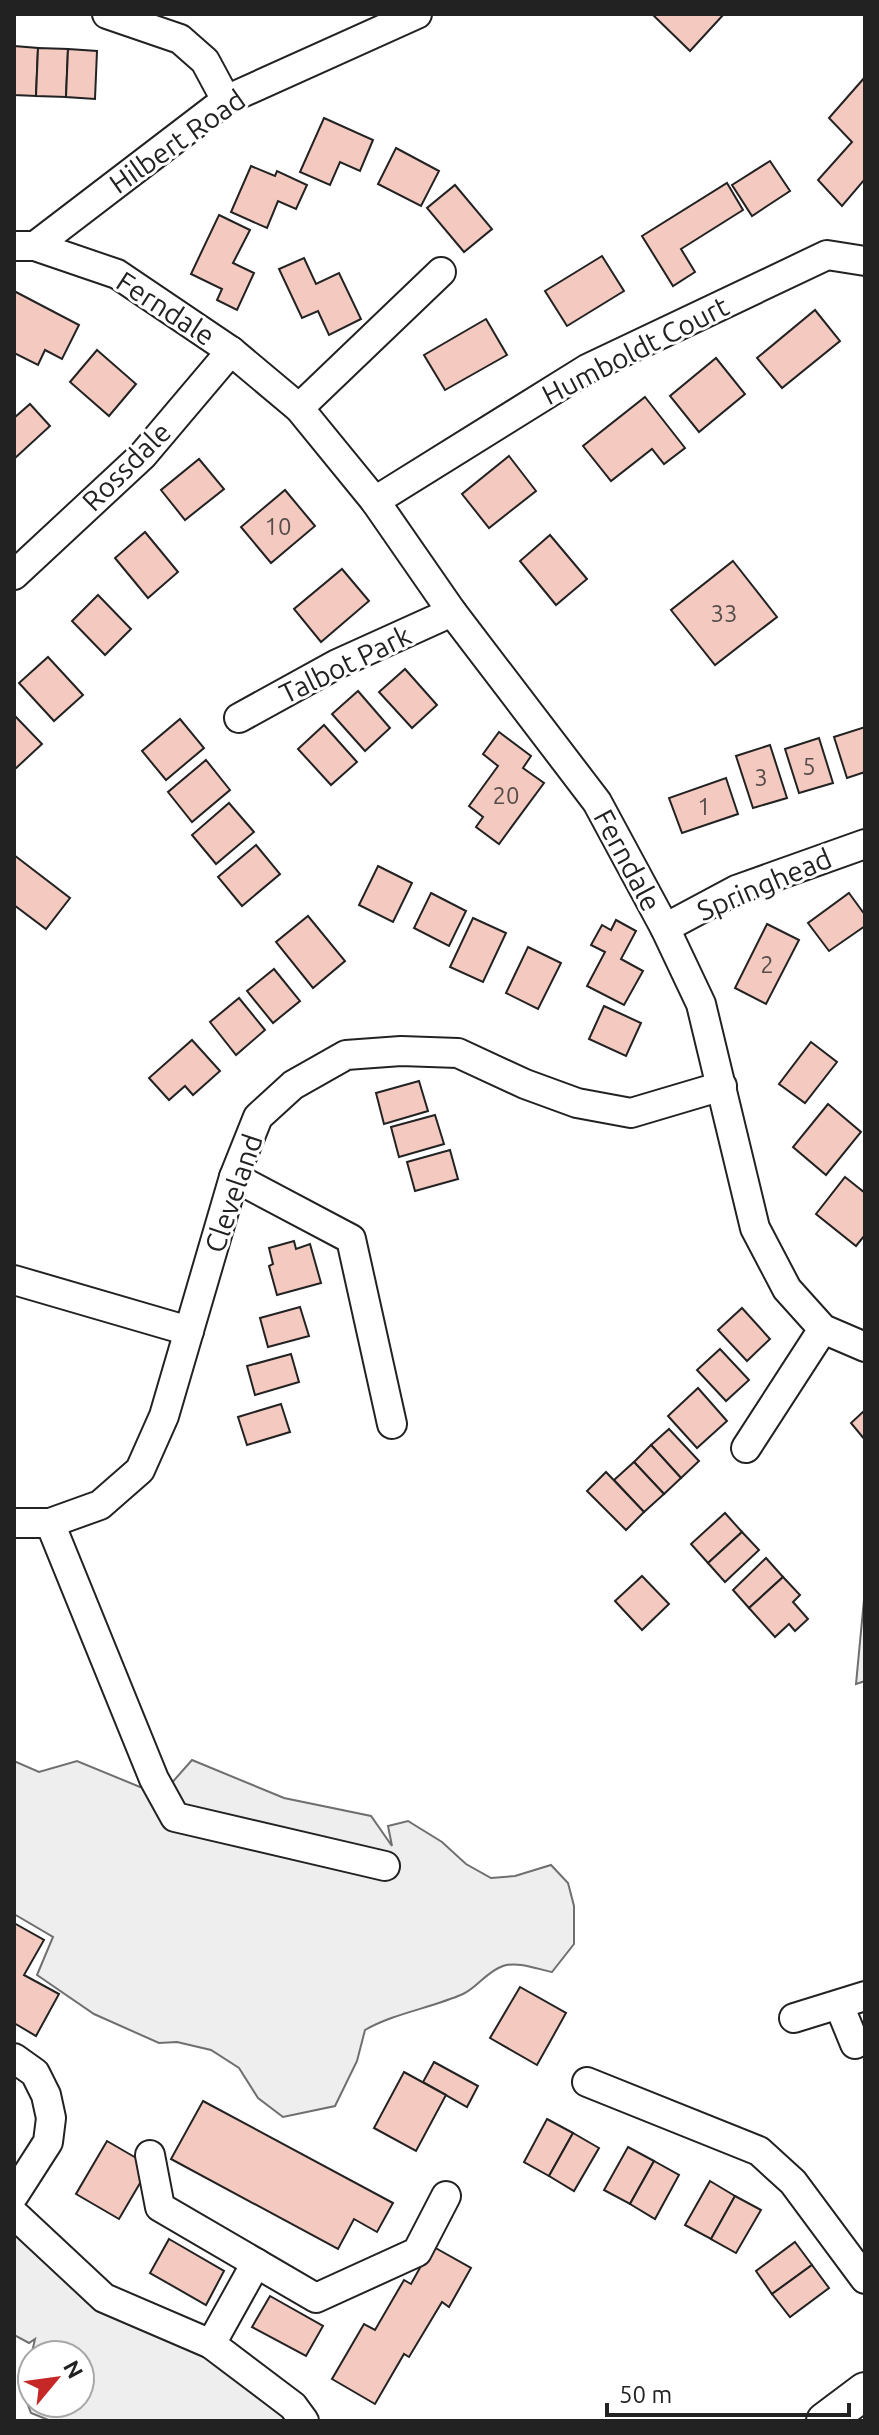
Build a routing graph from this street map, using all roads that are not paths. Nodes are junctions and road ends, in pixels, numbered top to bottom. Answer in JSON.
{"nodes":[{"id":1,"x":107,"y":14,"type":"edge"},
{"id":2,"x":417,"y":14,"type":"edge"},
{"id":3,"x":226,"y":100,"type":"junction"},
{"id":4,"x":24,"y":246,"type":"edge"},
{"id":5,"x":865,"y":261,"type":"edge"},
{"id":6,"x":441,"y":272,"type":"dead end"},
{"id":7,"x":231,"y":351,"type":"junction"},
{"id":8,"x":299,"y":408,"type":"junction"},
{"id":9,"x":375,"y":501,"type":"junction"},
{"id":10,"x":14,"y":575,"type":"edge"},
{"id":11,"x":452,"y":612,"type":"junction"},
{"id":12,"x":239,"y":718,"type":"dead end"},
{"id":13,"x":865,"y":844,"type":"edge"},
{"id":14,"x":665,"y":928,"type":"junction"},
{"id":15,"x":722,"y":1086,"type":"junction"},
{"id":16,"x":234,"y":1177,"type":"junction"},
{"id":17,"x":14,"y":1280,"type":"edge"},
{"id":18,"x":823,"y":1329,"type":"junction"},
{"id":19,"x":189,"y":1331,"type":"junction"},
{"id":20,"x":865,"y":1347,"type":"edge"},
{"id":21,"x":392,"y":1424,"type":"dead end"},
{"id":22,"x":746,"y":1448,"type":"dead end"},
{"id":23,"x":14,"y":1523,"type":"edge"},
{"id":24,"x":50,"y":1523,"type":"junction"},
{"id":25,"x":385,"y":1866,"type":"dead end"},
{"id":26,"x":852,"y":2000,"type":"edge"},
{"id":27,"x":794,"y":2018,"type":"dead end"},
{"id":28,"x":855,"y":2044,"type":"dead end"},
{"id":29,"x":14,"y":2058,"type":"edge"},
{"id":30,"x":587,"y":2082,"type":"dead end"},
{"id":31,"x":150,"y":2155,"type":"dead end"},
{"id":32,"x":14,"y":2195,"type":"edge"},
{"id":33,"x":446,"y":2196,"type":"dead end"},
{"id":34,"x":14,"y":2214,"type":"edge"},
{"id":35,"x":256,"y":2263,"type":"junction"},
{"id":36,"x":865,"y":2279,"type":"edge"},
{"id":37,"x":211,"y":2344,"type":"junction"},
{"id":38,"x":865,"y":2391,"type":"edge"},
{"id":39,"x":304,"y":2421,"type":"edge"},
{"id":40,"x":825,"y":2421,"type":"edge"}],
"edges":[{"from":1,"to":3,"type":"street"},
{"from":2,"to":3,"type":"street","name":"Hilbert Road"},
{"from":3,"to":4,"type":"street","name":"Hilbert Road"},
{"from":4,"to":7,"type":"street","name":"Ferndale"},
{"from":5,"to":9,"type":"street","name":"Humboldt Court"},
{"from":6,"to":8,"type":"street"},
{"from":7,"to":8,"type":"street","name":"Ferndale"},
{"from":7,"to":10,"type":"street","name":"Rossdale"},
{"from":8,"to":9,"type":"street","name":"Ferndale"},
{"from":9,"to":11,"type":"street","name":"Ferndale"},
{"from":11,"to":12,"type":"street","name":"Talbot Park"},
{"from":11,"to":14,"type":"street","name":"Ferndale"},
{"from":13,"to":14,"type":"street","name":"Springhead"},
{"from":14,"to":15,"type":"street","name":"Ferndale"},
{"from":15,"to":16,"type":"street","name":"Cleveland"},
{"from":15,"to":18,"type":"street","name":"Ferndale"},
{"from":16,"to":19,"type":"street","name":"Cleveland"},
{"from":16,"to":21,"type":"street"},
{"from":17,"to":19,"type":"street"},
{"from":18,"to":20,"type":"street","name":"Ferndale"},
{"from":18,"to":22,"type":"street"},
{"from":19,"to":24,"type":"street","name":"Cleveland"},
{"from":23,"to":24,"type":"street","name":"Cleveland"},
{"from":24,"to":25,"type":"street"},
{"from":26,"to":27,"type":"street"},
{"from":26,"to":28,"type":"street"},
{"from":29,"to":32,"type":"street"},
{"from":30,"to":36,"type":"street"},
{"from":31,"to":35,"type":"street"},
{"from":33,"to":35,"type":"street"},
{"from":34,"to":37,"type":"street"},
{"from":35,"to":37,"type":"street"},
{"from":37,"to":39,"type":"street"},
{"from":38,"to":40,"type":"street"}]}
